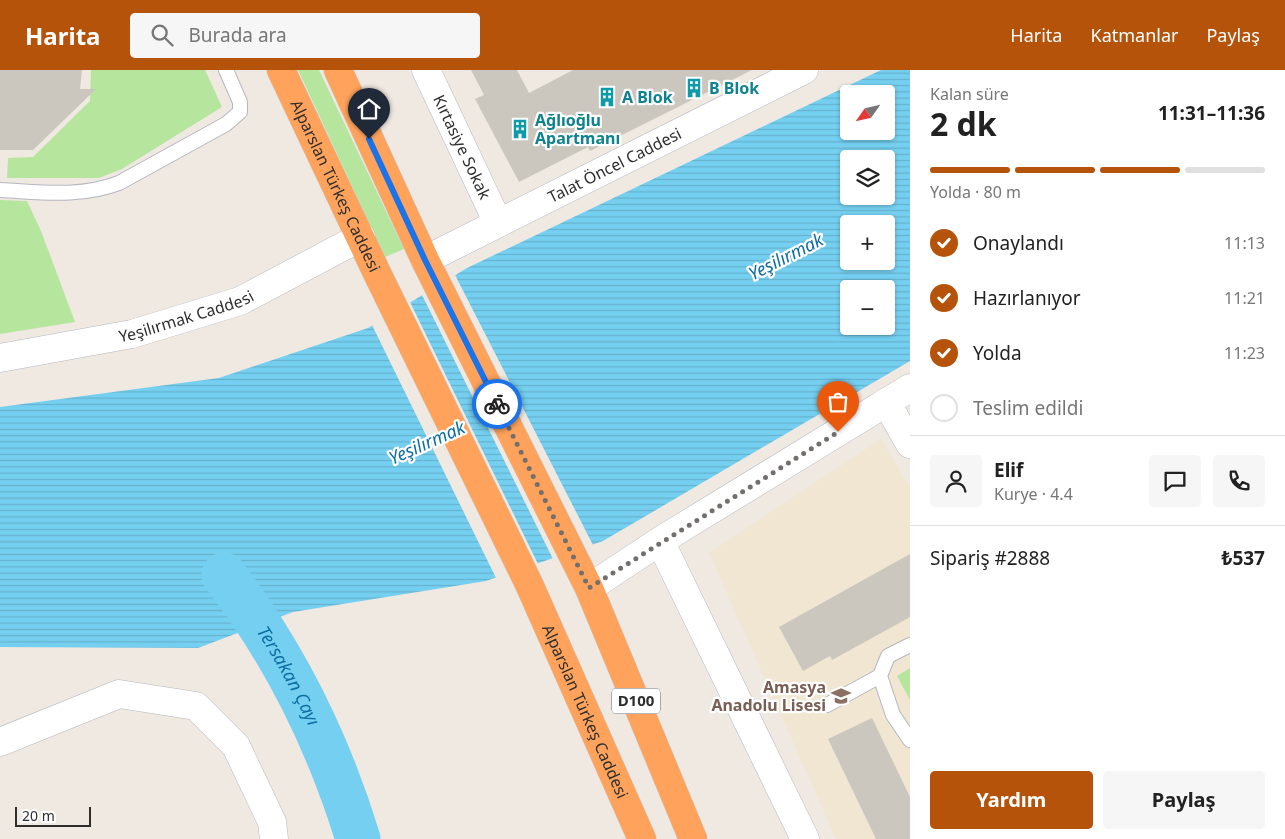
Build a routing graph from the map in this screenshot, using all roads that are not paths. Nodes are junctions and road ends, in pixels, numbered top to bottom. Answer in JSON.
{"nodes":[{"id":1,"x":226,"y":70,"type":"edge"},
{"id":2,"x":281,"y":70,"type":"edge"},
{"id":3,"x":338,"y":70,"type":"edge"},
{"id":4,"x":426,"y":70,"type":"edge"},
{"id":5,"x":804,"y":70,"type":"edge"},
{"id":6,"x":0,"y":190,"type":"edge"},
{"id":7,"x":498,"y":223,"type":"junction"},
{"id":8,"x":361,"y":237,"type":"junction"},
{"id":9,"x":430,"y":268,"type":"junction"},
{"id":10,"x":0,"y":358,"type":"edge"},
{"id":11,"x":910,"y":388,"type":"edge"},
{"id":12,"x":886,"y":402,"type":"junction"},
{"id":13,"x":910,"y":444,"type":"edge"},
{"id":14,"x":660,"y":542,"type":"junction"},
{"id":15,"x":583,"y":576,"type":"junction"},
{"id":16,"x":910,"y":645,"type":"edge"},
{"id":17,"x":880,"y":676,"type":"junction"},
{"id":18,"x":827,"y":705,"type":"dead end"},
{"id":19,"x":910,"y":740,"type":"edge"},
{"id":20,"x":0,"y":742,"type":"edge"},
{"id":21,"x":274,"y":839,"type":"edge"},
{"id":22,"x":642,"y":839,"type":"edge"},
{"id":23,"x":693,"y":839,"type":"edge"},
{"id":24,"x":805,"y":839,"type":"edge"}],
"edges":[{"from":1,"to":6,"type":"lane"},
{"from":2,"to":8,"type":"highway","name":"Alparslan Türkeş Caddesi","number":"D100"},
{"from":3,"to":9,"type":"highway","number":"D100"},
{"from":4,"to":7,"type":"street","name":"Kırtasiye Sokak"},
{"from":5,"to":7,"type":"street","name":"Talat Öncel Caddesi"},
{"from":7,"to":9,"type":"street","name":"Talat Öncel Caddesi"},
{"from":8,"to":10,"type":"street","name":"Yeşilırmak Caddesi"},
{"from":8,"to":22,"type":"highway","name":"Alparslan Türkeş Caddesi","number":"D100"},
{"from":9,"to":15,"type":"highway","number":"D100"},
{"from":11,"to":12,"type":"street"},
{"from":12,"to":13,"type":"street"},
{"from":12,"to":14,"type":"street"},
{"from":14,"to":15,"type":"street"},
{"from":14,"to":24,"type":"street"},
{"from":15,"to":23,"type":"highway","number":"D100"},
{"from":16,"to":17,"type":"lane"},
{"from":17,"to":18,"type":"lane"},
{"from":17,"to":19,"type":"lane"},
{"from":20,"to":21,"type":"street"}]}
